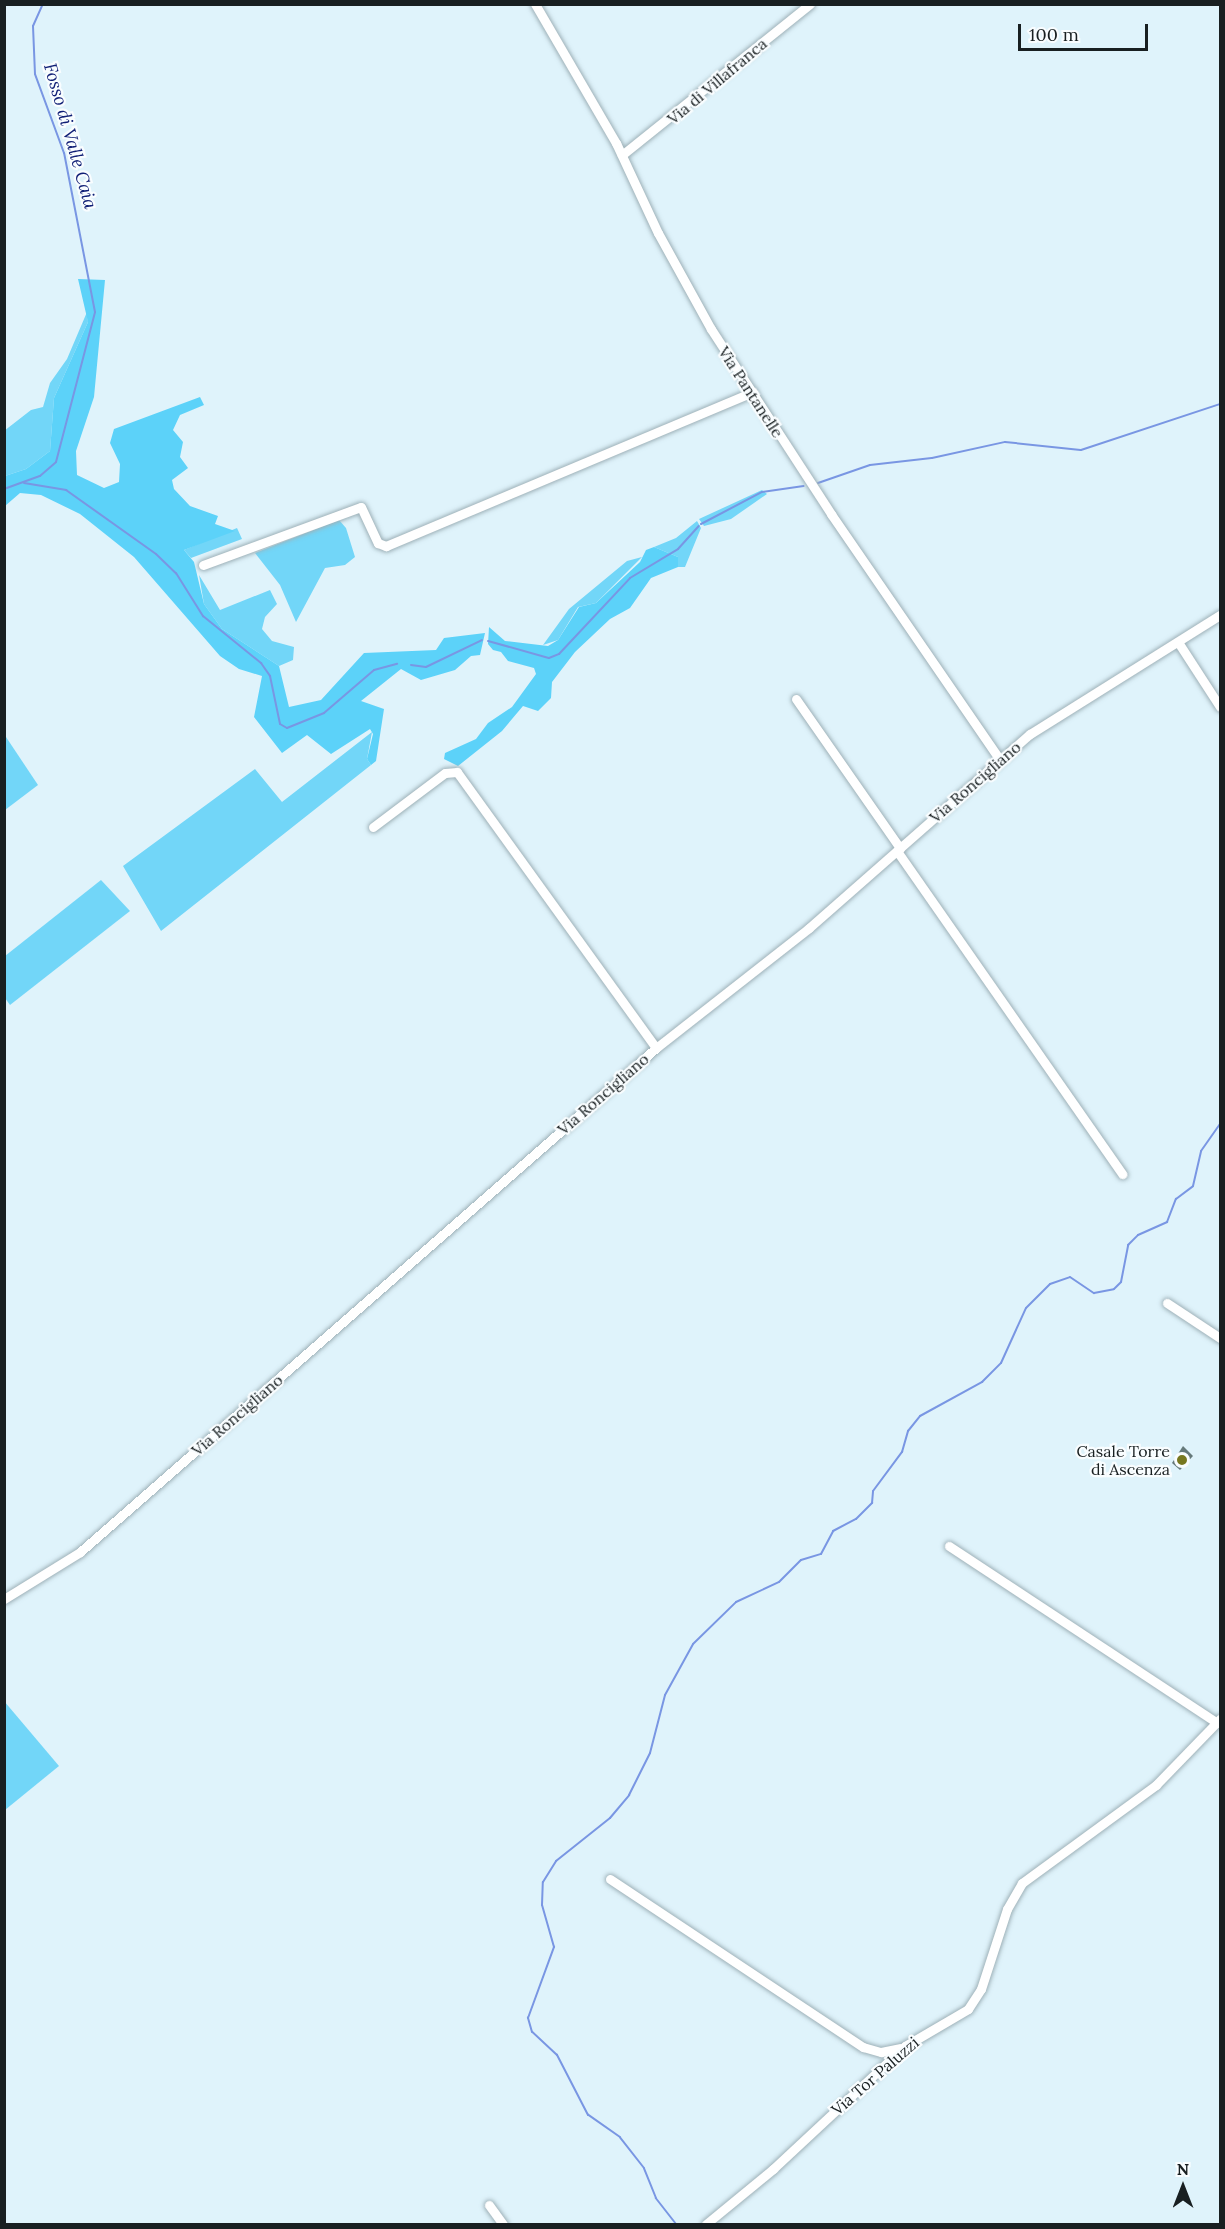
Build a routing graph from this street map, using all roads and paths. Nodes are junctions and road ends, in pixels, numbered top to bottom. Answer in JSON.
{"nodes":[{"id":1,"x":536,"y":4,"type":"edge"},
{"id":2,"x":810,"y":4,"type":"edge"},
{"id":3,"x":622,"y":155,"type":"junction"},
{"id":4,"x":753,"y":392,"type":"junction"},
{"id":5,"x":203,"y":565,"type":"dead end"},
{"id":6,"x":1221,"y":615,"type":"edge"},
{"id":7,"x":1178,"y":642,"type":"junction"},
{"id":8,"x":796,"y":699,"type":"dead end"},
{"id":9,"x":1221,"y":707,"type":"edge"},
{"id":10,"x":1000,"y":760,"type":"junction"},
{"id":11,"x":373,"y":828,"type":"dead end"},
{"id":12,"x":899,"y":849,"type":"junction"},
{"id":13,"x":656,"y":1048,"type":"junction"},
{"id":14,"x":1122,"y":1174,"type":"dead end"},
{"id":15,"x":1167,"y":1303,"type":"dead end"},
{"id":16,"x":1221,"y":1338,"type":"edge"},
{"id":17,"x":949,"y":1546,"type":"dead end"},
{"id":18,"x":4,"y":1599,"type":"edge"},
{"id":19,"x":1219,"y":1721,"type":"edge"},
{"id":20,"x":610,"y":1879,"type":"dead end"},
{"id":21,"x":905,"y":2046,"type":"junction"},
{"id":22,"x":489,"y":2205,"type":"dead end"},
{"id":23,"x":503,"y":2224,"type":"edge"},
{"id":24,"x":706,"y":2224,"type":"edge"}],
"edges":[{"from":1,"to":3,"type":"street","name":"Via Pantanelle"},
{"from":2,"to":3,"type":"street","name":"Via di Villafranca"},
{"from":3,"to":4,"type":"street","name":"Via Pantanelle"},
{"from":4,"to":5,"type":"street"},
{"from":4,"to":10,"type":"street","name":"Via Pantanelle"},
{"from":6,"to":7,"type":"street","name":"Via Roncigliano"},
{"from":7,"to":9,"type":"street"},
{"from":7,"to":10,"type":"street","name":"Via Roncigliano"},
{"from":8,"to":12,"type":"street"},
{"from":10,"to":12,"type":"street","name":"Via Roncigliano"},
{"from":11,"to":13,"type":"street"},
{"from":12,"to":13,"type":"street","name":"Via Roncigliano"},
{"from":12,"to":14,"type":"street"},
{"from":13,"to":18,"type":"street","name":"Via Roncigliano"},
{"from":15,"to":16,"type":"street"},
{"from":17,"to":19,"type":"street"},
{"from":19,"to":21,"type":"street","name":"Via Tor Paluzzi"},
{"from":20,"to":21,"type":"street"},
{"from":21,"to":24,"type":"street","name":"Via Tor Paluzzi"},
{"from":22,"to":23,"type":"street"}]}
